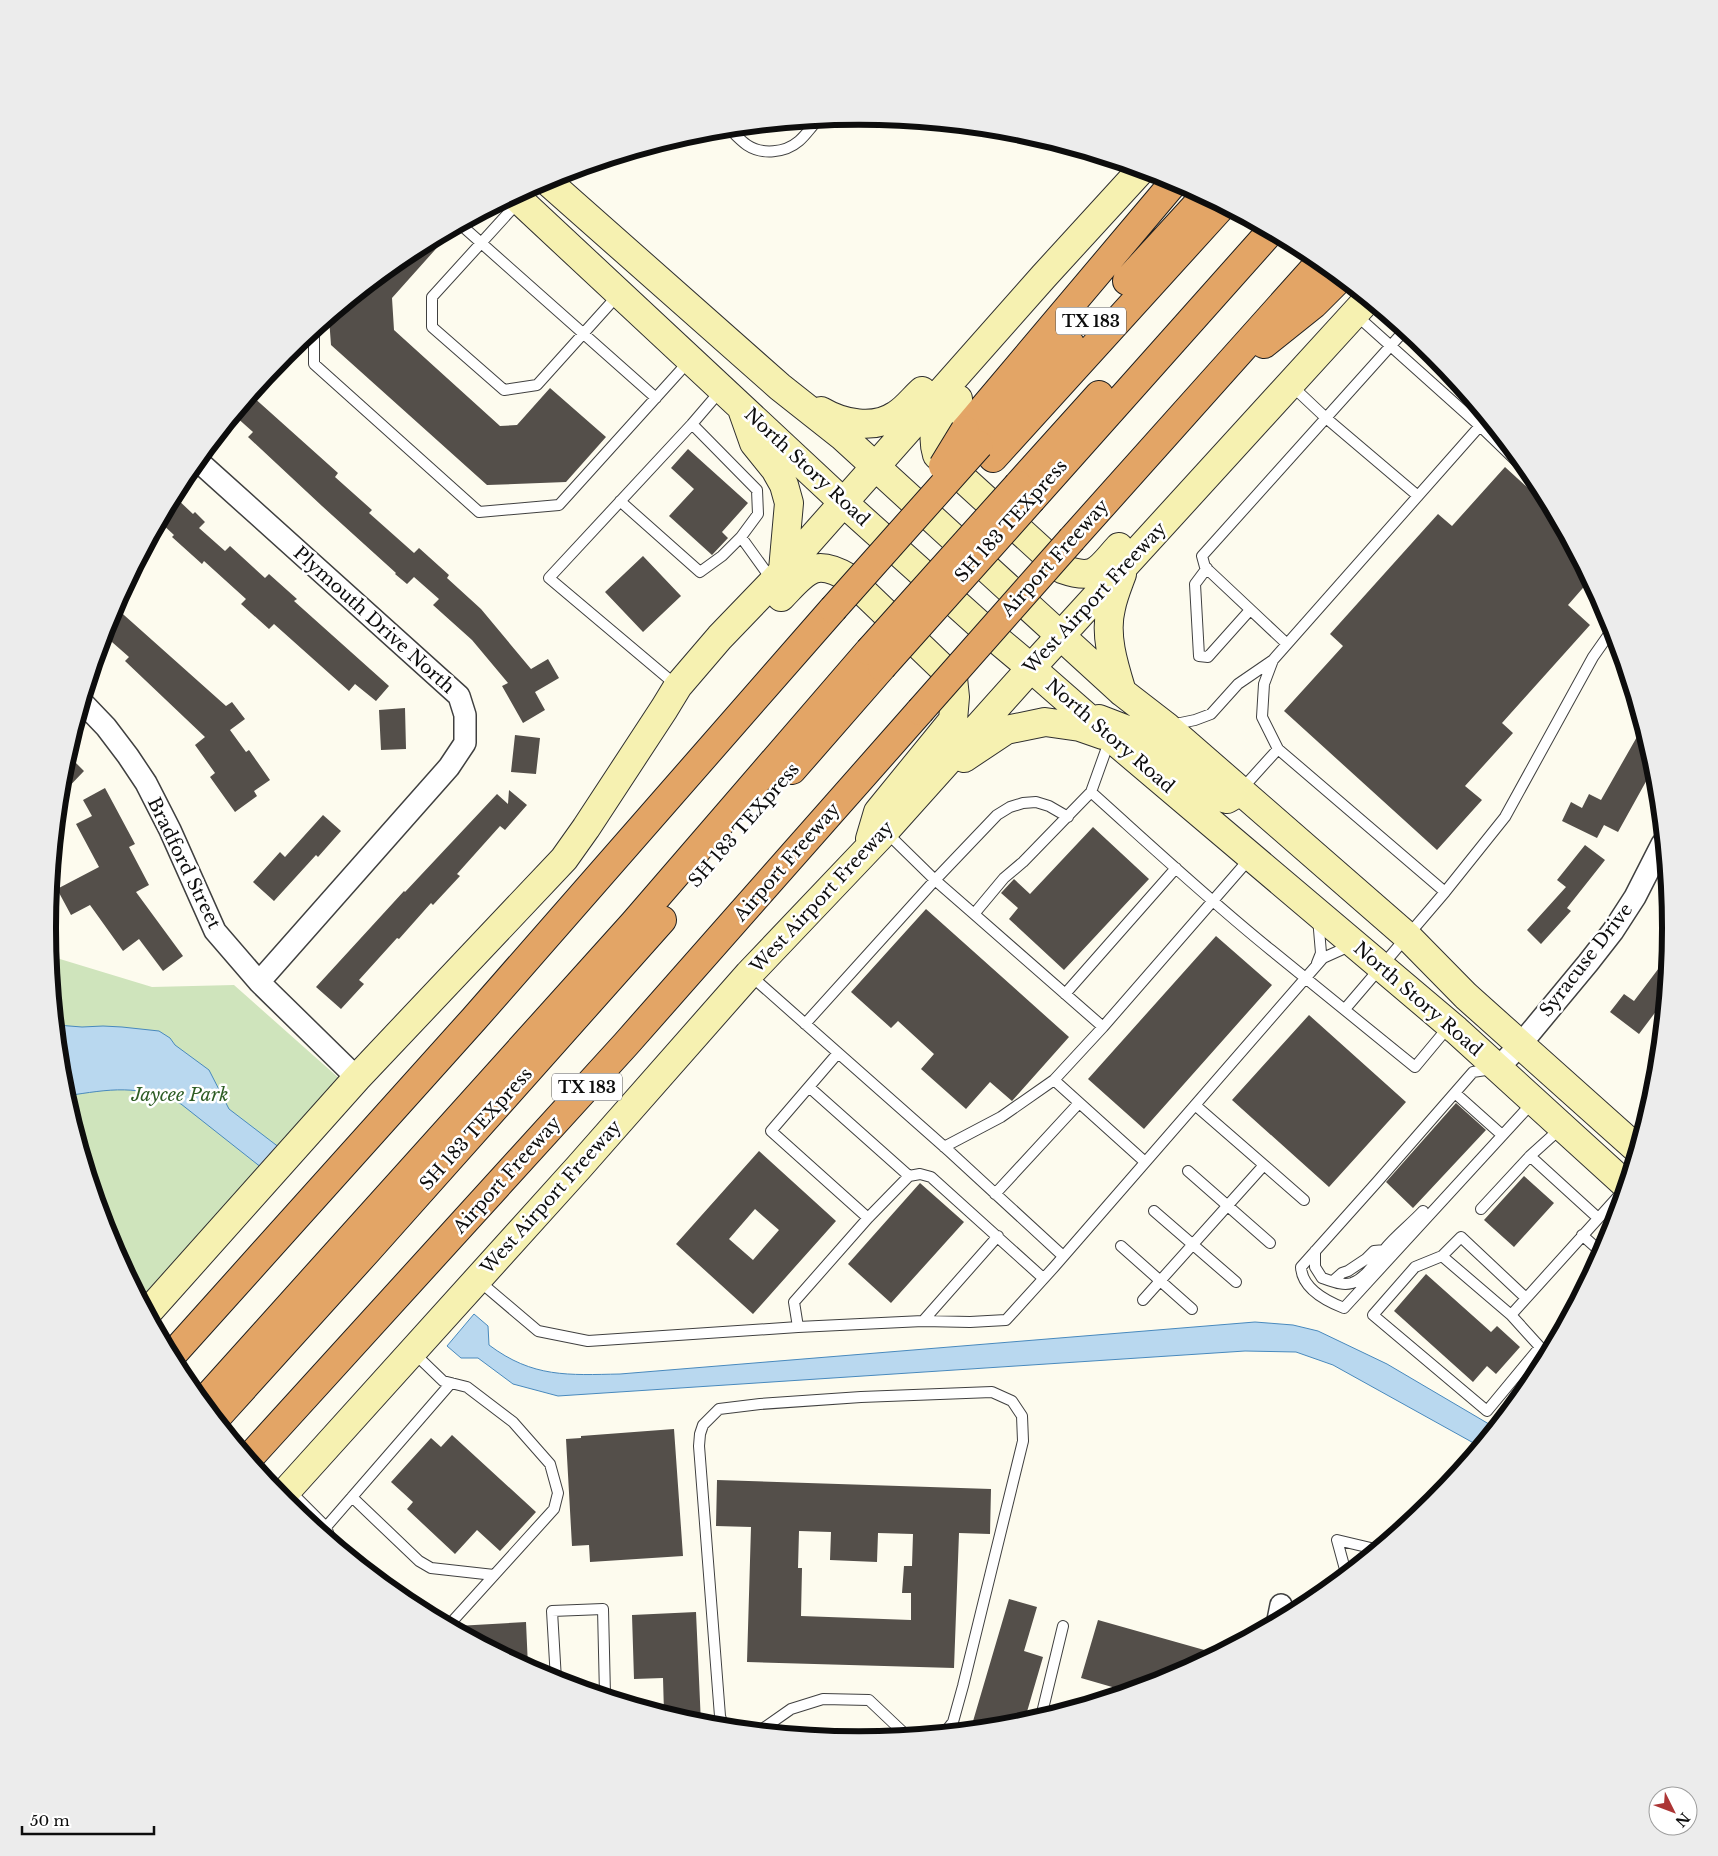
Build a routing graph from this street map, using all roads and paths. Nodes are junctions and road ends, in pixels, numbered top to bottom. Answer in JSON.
{"nodes":[{"id":1,"x":812,"y":127,"type":"edge"},
{"id":2,"x":736,"y":135,"type":"edge"},
{"id":3,"x":1136,"y":175,"type":"edge"},
{"id":4,"x":553,"y":186,"type":"edge"},
{"id":5,"x":1170,"y":188,"type":"edge"},
{"id":6,"x":525,"y":198,"type":"edge"},
{"id":7,"x":1199,"y":201,"type":"edge"},
{"id":8,"x":515,"y":203,"type":"edge"},
{"id":9,"x":1218,"y":210,"type":"edge"},
{"id":10,"x":1250,"y":228,"type":"edge"},
{"id":11,"x":465,"y":229,"type":"edge"},
{"id":12,"x":1266,"y":237,"type":"edge"},
{"id":13,"x":481,"y":243,"type":"junction"},
{"id":14,"x":1075,"y":243,"type":"junction"},
{"id":15,"x":1315,"y":268,"type":"edge"},
{"id":16,"x":1336,"y":282,"type":"edge"},
{"id":17,"x":619,"y":293,"type":"junction"},
{"id":18,"x":1360,"y":307,"type":"edge"},
{"id":19,"x":583,"y":333,"type":"junction"},
{"id":20,"x":1400,"y":335,"type":"edge"},
{"id":21,"x":314,"y":339,"type":"edge"},
{"id":22,"x":1390,"y":345,"type":"junction"},
{"id":23,"x":691,"y":359,"type":"junction"},
{"id":24,"x":1290,"y":385,"type":"junction"},
{"id":25,"x":780,"y":387,"type":"junction"},
{"id":26,"x":732,"y":397,"type":"junction"},
{"id":27,"x":656,"y":398,"type":"junction"},
{"id":28,"x":1197,"y":399,"type":"junction"},
{"id":29,"x":1265,"y":412,"type":"junction"},
{"id":30,"x":1326,"y":418,"type":"junction"},
{"id":31,"x":1480,"y":419,"type":"edge"},
{"id":32,"x":1483,"y":422,"type":"edge"},
{"id":33,"x":692,"y":424,"type":"junction"},
{"id":34,"x":979,"y":444,"type":"junction"},
{"id":35,"x":203,"y":466,"type":"edge"},
{"id":36,"x":875,"y":466,"type":"junction"},
{"id":37,"x":1025,"y":492,"type":"junction"},
{"id":38,"x":1418,"y":496,"type":"junction"},
{"id":39,"x":620,"y":502,"type":"junction"},
{"id":40,"x":844,"y":503,"type":"junction"},
{"id":41,"x":742,"y":537,"type":"junction"},
{"id":42,"x":1124,"y":568,"type":"junction"},
{"id":43,"x":1207,"y":568,"type":"junction"},
{"id":44,"x":778,"y":576,"type":"junction"},
{"id":45,"x":1250,"y":610,"type":"junction"},
{"id":46,"x":1061,"y":636,"type":"junction"},
{"id":47,"x":1607,"y":637,"type":"edge"},
{"id":48,"x":1287,"y":644,"type":"junction"},
{"id":49,"x":875,"y":659,"type":"junction"},
{"id":50,"x":1273,"y":660,"type":"junction"},
{"id":51,"x":1031,"y":668,"type":"junction"},
{"id":52,"x":1122,"y":692,"type":"junction"},
{"id":53,"x":671,"y":697,"type":"junction"},
{"id":54,"x":87,"y":708,"type":"edge"},
{"id":55,"x":1082,"y":712,"type":"junction"},
{"id":56,"x":1166,"y":726,"type":"junction"},
{"id":57,"x":1111,"y":738,"type":"junction"},
{"id":58,"x":1278,"y":749,"type":"junction"},
{"id":59,"x":934,"y":778,"type":"junction"},
{"id":60,"x":1241,"y":791,"type":"junction"},
{"id":61,"x":1091,"y":792,"type":"junction"},
{"id":62,"x":1068,"y":817,"type":"junction"},
{"id":63,"x":876,"y":841,"type":"junction"},
{"id":64,"x":1658,"y":852,"type":"edge"},
{"id":65,"x":1251,"y":856,"type":"junction"},
{"id":66,"x":1176,"y":868,"type":"junction"},
{"id":67,"x":935,"y":880,"type":"junction"},
{"id":68,"x":1445,"y":892,"type":"junction"},
{"id":69,"x":1214,"y":900,"type":"junction"},
{"id":70,"x":1318,"y":912,"type":"junction"},
{"id":71,"x":974,"y":914,"type":"junction"},
{"id":72,"x":1408,"y":936,"type":"junction"},
{"id":73,"x":1357,"y":946,"type":"junction"},
{"id":74,"x":1315,"y":967,"type":"junction"},
{"id":75,"x":1382,"y":967,"type":"junction"},
{"id":76,"x":749,"y":974,"type":"junction"},
{"id":77,"x":1306,"y":977,"type":"junction"},
{"id":78,"x":259,"y":982,"type":"junction"},
{"id":79,"x":1065,"y":994,"type":"junction"},
{"id":80,"x":1345,"y":1010,"type":"junction"},
{"id":81,"x":805,"y":1024,"type":"junction"},
{"id":82,"x":1450,"y":1025,"type":"junction"},
{"id":83,"x":1103,"y":1027,"type":"junction"},
{"id":84,"x":1520,"y":1045,"type":"junction"},
{"id":85,"x":838,"y":1053,"type":"junction"},
{"id":86,"x":1498,"y":1068,"type":"junction"},
{"id":87,"x":358,"y":1078,"type":"junction"},
{"id":88,"x":1054,"y":1080,"type":"junction"},
{"id":89,"x":808,"y":1087,"type":"junction"},
{"id":90,"x":1455,"y":1093,"type":"junction"},
{"id":91,"x":1534,"y":1101,"type":"junction"},
{"id":92,"x":1079,"y":1103,"type":"junction"},
{"id":93,"x":1195,"y":1105,"type":"junction"},
{"id":94,"x":1562,"y":1126,"type":"junction"},
{"id":95,"x":1502,"y":1135,"type":"junction"},
{"id":96,"x":1632,"y":1144,"type":"edge"},
{"id":97,"x":944,"y":1147,"type":"junction"},
{"id":98,"x":1530,"y":1156,"type":"junction"},
{"id":99,"x":1145,"y":1162,"type":"junction"},
{"id":100,"x":1264,"y":1165,"type":"junction"},
{"id":101,"x":1473,"y":1167,"type":"junction"},
{"id":102,"x":1188,"y":1171,"type":"dead end"},
{"id":103,"x":909,"y":1176,"type":"junction"},
{"id":104,"x":1621,"y":1180,"type":"edge"},
{"id":105,"x":995,"y":1194,"type":"junction"},
{"id":106,"x":1304,"y":1200,"type":"dead end"},
{"id":107,"x":1613,"y":1201,"type":"edge"},
{"id":108,"x":1228,"y":1206,"type":"junction"},
{"id":109,"x":1481,"y":1209,"type":"dead end"},
{"id":110,"x":1154,"y":1210,"type":"dead end"},
{"id":111,"x":868,"y":1218,"type":"junction"},
{"id":112,"x":1598,"y":1218,"type":"junction"},
{"id":113,"x":998,"y":1236,"type":"junction"},
{"id":114,"x":1582,"y":1236,"type":"junction"},
{"id":115,"x":1270,"y":1243,"type":"dead end"},
{"id":116,"x":1193,"y":1244,"type":"junction"},
{"id":117,"x":1121,"y":1246,"type":"dead end"},
{"id":118,"x":1595,"y":1247,"type":"edge"},
{"id":119,"x":1315,"y":1251,"type":"junction"},
{"id":120,"x":1064,"y":1256,"type":"junction"},
{"id":121,"x":1442,"y":1256,"type":"junction"},
{"id":122,"x":1043,"y":1278,"type":"junction"},
{"id":123,"x":477,"y":1280,"type":"junction"},
{"id":124,"x":1161,"y":1281,"type":"junction"},
{"id":125,"x":1236,"y":1282,"type":"dead end"},
{"id":126,"x":1526,"y":1298,"type":"junction"},
{"id":127,"x":1143,"y":1300,"type":"dead end"},
{"id":128,"x":152,"y":1307,"type":"edge"},
{"id":129,"x":1192,"y":1309,"type":"dead end"},
{"id":130,"x":1511,"y":1315,"type":"junction"},
{"id":131,"x":923,"y":1321,"type":"junction"},
{"id":132,"x":798,"y":1327,"type":"junction"},
{"id":133,"x":177,"y":1350,"type":"edge"},
{"id":134,"x":412,"y":1351,"type":"junction"},
{"id":135,"x":452,"y":1383,"type":"junction"},
{"id":136,"x":208,"y":1397,"type":"edge"},
{"id":137,"x":220,"y":1414,"type":"edge"},
{"id":138,"x":253,"y":1454,"type":"edge"},
{"id":139,"x":287,"y":1491,"type":"edge"},
{"id":140,"x":352,"y":1497,"type":"junction"},
{"id":141,"x":312,"y":1515,"type":"edge"},
{"id":142,"x":326,"y":1527,"type":"joint"},
{"id":143,"x":1368,"y":1548,"type":"edge"},
{"id":144,"x":1345,"y":1567,"type":"edge"},
{"id":145,"x":494,"y":1575,"type":"junction"},
{"id":146,"x":453,"y":1620,"type":"edge"},
{"id":147,"x":1064,"y":1626,"type":"dead end"},
{"id":148,"x":555,"y":1671,"type":"edge"},
{"id":149,"x":605,"y":1689,"type":"edge"},
{"id":150,"x":1043,"y":1709,"type":"edge"},
{"id":151,"x":721,"y":1718,"type":"edge"},
{"id":152,"x":768,"y":1725,"type":"edge"},
{"id":153,"x":950,"y":1725,"type":"edge"},
{"id":154,"x":900,"y":1729,"type":"edge"}],
"edges":[{"from":1,"to":2,"type":"lane"},
{"from":3,"to":14,"type":"main road"},
{"from":4,"to":25,"type":"main road","name":"North Story Road"},
{"from":5,"to":34,"type":"highway"},
{"from":6,"to":17,"type":"main road","name":"North Story Road"},
{"from":7,"to":34,"type":"highway","number":"TX 183"},
{"from":8,"to":13,"type":"lane"},
{"from":9,"to":34,"type":"highway"},
{"from":10,"to":37,"type":"highway","name":"SH 183 TEXpress"},
{"from":11,"to":13,"type":"lane"},
{"from":12,"to":37,"type":"highway","name":"SH 183 TEXpress"},
{"from":13,"to":19,"type":"lane"},
{"from":13,"to":19,"type":"lane"},
{"from":14,"to":25,"type":"main road"},
{"from":14,"to":29,"type":"main road"},
{"from":14,"to":36,"type":"main road"},
{"from":15,"to":28,"type":"highway","name":"Airport Freeway","number":"TX 183"},
{"from":16,"to":28,"type":"highway"},
{"from":17,"to":19,"type":"lane"},
{"from":17,"to":23,"type":"main road","name":"North Story Road"},
{"from":18,"to":22,"type":"lane"},
{"from":18,"to":24,"type":"main road","name":"West Airport Freeway"},
{"from":19,"to":27,"type":"lane"},
{"from":20,"to":22,"type":"lane"},
{"from":21,"to":27,"type":"lane"},
{"from":22,"to":30,"type":"lane"},
{"from":22,"to":31,"type":"lane"},
{"from":23,"to":26,"type":"main road","name":"North Story Road"},
{"from":23,"to":27,"type":"lane"},
{"from":24,"to":29,"type":"main road","name":"West Airport Freeway"},
{"from":24,"to":30,"type":"lane"},
{"from":25,"to":36,"type":"main road","name":"North Story Road"},
{"from":26,"to":33,"type":"lane"},
{"from":26,"to":40,"type":"main road","name":"North Story Road"},
{"from":26,"to":44,"type":"main road"},
{"from":28,"to":138,"type":"highway","name":"Airport Freeway","number":"TX 183","bridge":true},
{"from":29,"to":42,"type":"main road","name":"West Airport Freeway"},
{"from":30,"to":38,"type":"lane"},
{"from":30,"to":43,"type":"lane"},
{"from":32,"to":38,"type":"lane"},
{"from":33,"to":39,"type":"lane"},
{"from":33,"to":41,"type":"lane"},
{"from":34,"to":133,"type":"highway","number":"TX 183","bridge":true},
{"from":35,"to":78,"type":"street","name":"Plymouth Drive North"},
{"from":36,"to":40,"type":"main road"},
{"from":36,"to":46,"type":"main road","name":"North Story Road"},
{"from":37,"to":49,"type":"highway","name":"SH 183 TEXpress","bridge":true},
{"from":38,"to":48,"type":"lane"},
{"from":39,"to":41,"type":"lane"},
{"from":39,"to":53,"type":"lane"},
{"from":40,"to":44,"type":"main road"},
{"from":40,"to":51,"type":"main road","name":"North Story Road"},
{"from":41,"to":44,"type":"lane"},
{"from":42,"to":46,"type":"main road","name":"West Airport Freeway"},
{"from":42,"to":52,"type":"main road"},
{"from":43,"to":45,"type":"lane"},
{"from":43,"to":45,"type":"lane"},
{"from":44,"to":53,"type":"main road"},
{"from":45,"to":48,"type":"lane"},
{"from":46,"to":51,"type":"main road","name":"West Airport Freeway"},
{"from":46,"to":52,"type":"main road","name":"North Story Road"},
{"from":47,"to":68,"type":"lane"},
{"from":48,"to":50,"type":"lane"},
{"from":49,"to":136,"type":"highway","name":"SH 183 TEXpress"},
{"from":49,"to":137,"type":"highway","name":"SH 183 TEXpress"},
{"from":50,"to":56,"type":"lane"},
{"from":50,"to":58,"type":"lane"},
{"from":51,"to":55,"type":"main road","name":"North Story Road"},
{"from":51,"to":59,"type":"main road","name":"West Airport Freeway"},
{"from":52,"to":56,"type":"main road","name":"North Story Road"},
{"from":53,"to":63,"type":"main road"},
{"from":53,"to":87,"type":"main road"},
{"from":54,"to":78,"type":"street","name":"Bradford Street"},
{"from":55,"to":57,"type":"main road","name":"North Story Road"},
{"from":55,"to":60,"type":"main road"},
{"from":56,"to":60,"type":"main road","name":"North Story Road"},
{"from":57,"to":59,"type":"main road"},
{"from":57,"to":61,"type":"lane"},
{"from":57,"to":65,"type":"main road","name":"North Story Road"},
{"from":58,"to":60,"type":"lane"},
{"from":58,"to":68,"type":"lane"},
{"from":59,"to":63,"type":"main road","name":"West Airport Freeway"},
{"from":60,"to":72,"type":"main road","name":"North Story Road"},
{"from":61,"to":62,"type":"lane"},
{"from":61,"to":66,"type":"lane"},
{"from":62,"to":67,"type":"lane"},
{"from":62,"to":71,"type":"lane"},
{"from":63,"to":67,"type":"lane"},
{"from":63,"to":76,"type":"main road","name":"West Airport Freeway"},
{"from":64,"to":84,"type":"street","name":"Syracuse Drive"},
{"from":65,"to":69,"type":"lane"},
{"from":65,"to":70,"type":"main road","name":"North Story Road"},
{"from":66,"to":69,"type":"lane"},
{"from":66,"to":79,"type":"lane"},
{"from":67,"to":71,"type":"lane"},
{"from":67,"to":81,"type":"lane"},
{"from":68,"to":72,"type":"lane"},
{"from":69,"to":77,"type":"lane"},
{"from":69,"to":83,"type":"lane"},
{"from":70,"to":73,"type":"main road","name":"North Story Road"},
{"from":70,"to":74,"type":"lane"},
{"from":71,"to":79,"type":"lane"},
{"from":72,"to":75,"type":"lane"},
{"from":72,"to":84,"type":"main road","name":"North Story Road"},
{"from":73,"to":74,"type":"lane"},
{"from":73,"to":75,"type":"main road","name":"North Story Road"},
{"from":74,"to":77,"type":"lane"},
{"from":75,"to":80,"type":"lane"},
{"from":75,"to":82,"type":"main road","name":"North Story Road"},
{"from":76,"to":81,"type":"lane"},
{"from":76,"to":123,"type":"main road","name":"West Airport Freeway"},
{"from":77,"to":80,"type":"lane"},
{"from":77,"to":93,"type":"lane"},
{"from":78,"to":87,"type":"street","name":"Bradford Street"},
{"from":79,"to":83,"type":"lane"},
{"from":80,"to":82,"type":"lane"},
{"from":81,"to":85,"type":"lane"},
{"from":82,"to":86,"type":"main road","name":"North Story Road"},
{"from":83,"to":88,"type":"lane"},
{"from":84,"to":86,"type":"street","name":"Syracuse Drive"},
{"from":84,"to":96,"type":"main road","name":"North Story Road"},
{"from":85,"to":89,"type":"lane"},
{"from":85,"to":97,"type":"lane"},
{"from":86,"to":90,"type":"lane"},
{"from":86,"to":91,"type":"main road","name":"North Story Road"},
{"from":87,"to":128,"type":"main road"},
{"from":88,"to":92,"type":"lane"},
{"from":88,"to":97,"type":"lane"},
{"from":89,"to":103,"type":"lane"},
{"from":89,"to":111,"type":"lane"},
{"from":90,"to":95,"type":"lane"},
{"from":90,"to":119,"type":"lane"},
{"from":91,"to":94,"type":"main road","name":"North Story Road"},
{"from":91,"to":95,"type":"lane"},
{"from":92,"to":99,"type":"lane"},
{"from":92,"to":105,"type":"lane"},
{"from":93,"to":99,"type":"lane"},
{"from":93,"to":100,"type":"lane"},
{"from":94,"to":98,"type":"lane"},
{"from":94,"to":104,"type":"main road","name":"North Story Road"},
{"from":95,"to":101,"type":"lane"},
{"from":97,"to":105,"type":"lane"},
{"from":98,"to":109,"type":"lane"},
{"from":98,"to":112,"type":"lane"},
{"from":99,"to":120,"type":"lane"},
{"from":100,"to":106,"type":"lane"},
{"from":100,"to":108,"type":"lane"},
{"from":101,"to":119,"type":"lane"},
{"from":101,"to":119,"type":"lane"},
{"from":102,"to":108,"type":"lane"},
{"from":103,"to":111,"type":"lane"},
{"from":103,"to":113,"type":"lane"},
{"from":105,"to":120,"type":"lane"},
{"from":107,"to":112,"type":"lane"},
{"from":108,"to":115,"type":"lane"},
{"from":108,"to":116,"type":"lane"},
{"from":110,"to":116,"type":"lane"},
{"from":111,"to":132,"type":"lane"},
{"from":112,"to":114,"type":"lane"},
{"from":113,"to":122,"type":"lane"},
{"from":113,"to":131,"type":"lane"},
{"from":114,"to":118,"type":"lane"},
{"from":114,"to":126,"type":"lane"},
{"from":116,"to":124,"type":"lane"},
{"from":116,"to":125,"type":"lane"},
{"from":117,"to":124,"type":"lane"},
{"from":120,"to":122,"type":"lane"},
{"from":121,"to":126,"type":"lane"},
{"from":121,"to":130,"type":"lane"},
{"from":121,"to":130,"type":"lane"},
{"from":122,"to":131,"type":"lane"},
{"from":123,"to":132,"type":"lane"},
{"from":123,"to":134,"type":"main road","name":"West Airport Freeway"},
{"from":124,"to":127,"type":"lane"},
{"from":124,"to":129,"type":"lane"},
{"from":126,"to":130,"type":"lane"},
{"from":131,"to":132,"type":"lane"},
{"from":134,"to":135,"type":"lane"},
{"from":134,"to":139,"type":"main road","name":"West Airport Freeway"},
{"from":135,"to":140,"type":"lane"},
{"from":135,"to":145,"type":"lane"},
{"from":140,"to":142,"type":"lane"},
{"from":140,"to":145,"type":"lane"},
{"from":141,"to":142,"type":"lane"},
{"from":143,"to":144,"type":"lane"},
{"from":145,"to":146,"type":"lane"},
{"from":147,"to":150,"type":"lane"},
{"from":148,"to":149,"type":"lane"},
{"from":151,"to":153,"type":"lane"},
{"from":152,"to":154,"type":"lane"}]}
